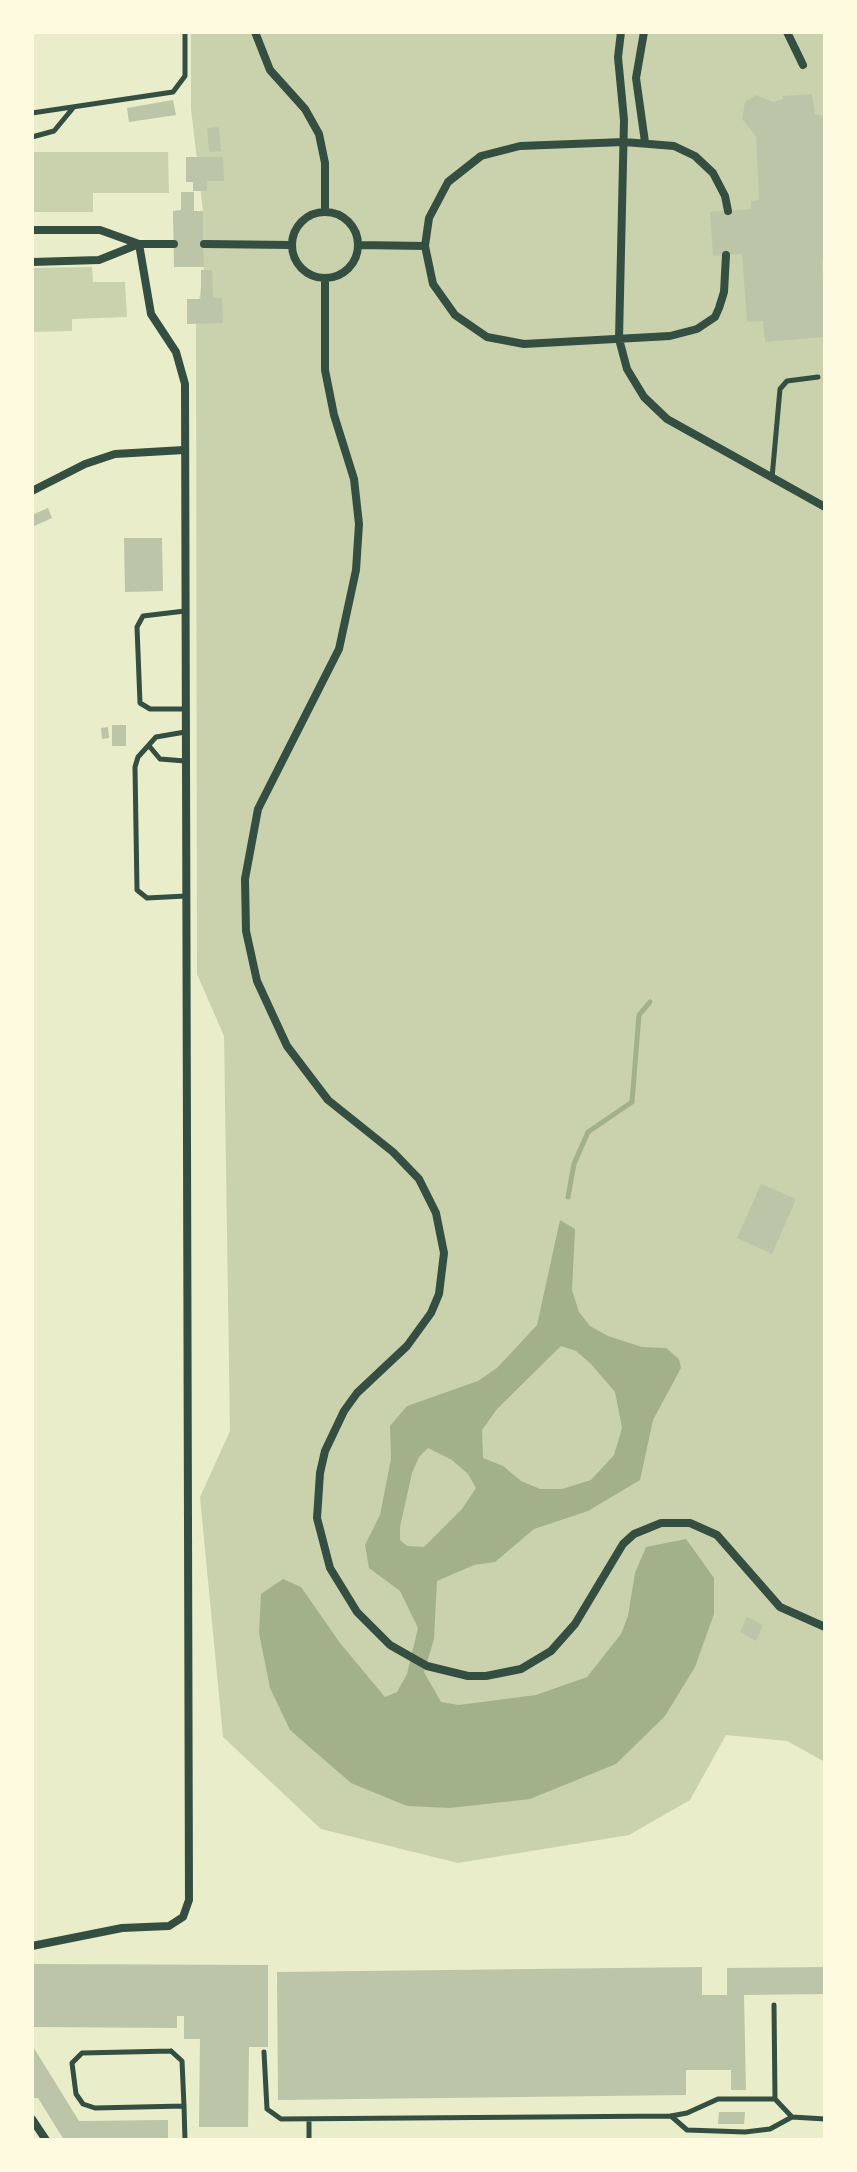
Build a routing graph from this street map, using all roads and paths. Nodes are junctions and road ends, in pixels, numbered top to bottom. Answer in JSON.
{"nodes":[{"id":1,"x":185,"y":32,"type":"edge"},
{"id":2,"x":255,"y":32,"type":"edge"},
{"id":3,"x":621,"y":32,"type":"edge"},
{"id":4,"x":644,"y":32,"type":"edge"},
{"id":5,"x":787,"y":32,"type":"edge"},
{"id":6,"x":803,"y":65,"type":"dead end"},
{"id":7,"x":73,"y":108,"type":"junction"},
{"id":8,"x":32,"y":113,"type":"edge"},
{"id":9,"x":32,"y":137,"type":"edge"},
{"id":10,"x":624,"y":142,"type":"junction"},
{"id":11,"x":645,"y":142,"type":"junction"},
{"id":12,"x":325,"y":211,"type":"junction"},
{"id":13,"x":728,"y":211,"type":"dead end"},
{"id":14,"x":32,"y":230,"type":"edge"},
{"id":15,"x":139,"y":244,"type":"junction"},
{"id":16,"x":174,"y":244,"type":"dead end"},
{"id":17,"x":204,"y":244,"type":"dead end"},
{"id":18,"x":291,"y":245,"type":"junction"},
{"id":19,"x":359,"y":245,"type":"junction"},
{"id":20,"x":425,"y":246,"type":"junction"},
{"id":21,"x":726,"y":255,"type":"dead end"},
{"id":22,"x":32,"y":262,"type":"edge"},
{"id":23,"x":325,"y":279,"type":"junction"},
{"id":24,"x":619,"y":339,"type":"junction"},
{"id":25,"x":818,"y":377,"type":"dead end"},
{"id":26,"x":184,"y":450,"type":"junction"},
{"id":27,"x":772,"y":478,"type":"junction"},
{"id":28,"x":32,"y":491,"type":"edge"},
{"id":29,"x":825,"y":507,"type":"edge"},
{"id":30,"x":185,"y":611,"type":"junction"},
{"id":31,"x":185,"y":709,"type":"junction"},
{"id":32,"x":185,"y":732,"type":"junction"},
{"id":33,"x":150,"y":747,"type":"junction"},
{"id":34,"x":185,"y":761,"type":"junction"},
{"id":35,"x":186,"y":896,"type":"junction"},
{"id":36,"x":825,"y":1627,"type":"edge"},
{"id":37,"x":32,"y":1946,"type":"edge"},
{"id":38,"x":774,"y":2005,"type":"dead end"},
{"id":39,"x":264,"y":2052,"type":"dead end"},
{"id":40,"x":775,"y":2099,"type":"junction"},
{"id":41,"x":184,"y":2106,"type":"junction"},
{"id":42,"x":671,"y":2116,"type":"junction"},
{"id":43,"x":792,"y":2117,"type":"junction"},
{"id":44,"x":32,"y":2119,"type":"edge"},
{"id":45,"x":309,"y":2119,"type":"junction"},
{"id":46,"x":825,"y":2119,"type":"edge"},
{"id":47,"x":46,"y":2140,"type":"edge"},
{"id":48,"x":185,"y":2140,"type":"edge"},
{"id":49,"x":309,"y":2140,"type":"edge"}],
"edges":[{"from":1,"to":7,"type":"lane"},
{"from":2,"to":12,"type":"street"},
{"from":3,"to":10,"type":"street"},
{"from":4,"to":11,"type":"street"},
{"from":5,"to":6,"type":"street"},
{"from":7,"to":8,"type":"lane"},
{"from":7,"to":9,"type":"lane"},
{"from":10,"to":11,"type":"street"},
{"from":10,"to":20,"type":"street"},
{"from":10,"to":24,"type":"street"},
{"from":11,"to":13,"type":"street"},
{"from":12,"to":18,"type":"street"},
{"from":12,"to":19,"type":"street"},
{"from":14,"to":15,"type":"street"},
{"from":15,"to":16,"type":"street"},
{"from":15,"to":22,"type":"street"},
{"from":15,"to":26,"type":"street"},
{"from":17,"to":18,"type":"street"},
{"from":18,"to":23,"type":"street"},
{"from":19,"to":20,"type":"street"},
{"from":19,"to":23,"type":"street"},
{"from":20,"to":24,"type":"street"},
{"from":21,"to":24,"type":"street"},
{"from":23,"to":36,"type":"street"},
{"from":24,"to":27,"type":"street"},
{"from":25,"to":27,"type":"lane"},
{"from":26,"to":28,"type":"street"},
{"from":26,"to":30,"type":"street"},
{"from":27,"to":29,"type":"street"},
{"from":30,"to":31,"type":"street"},
{"from":30,"to":31,"type":"lane"},
{"from":31,"to":32,"type":"street"},
{"from":32,"to":33,"type":"lane"},
{"from":32,"to":34,"type":"street"},
{"from":33,"to":34,"type":"lane"},
{"from":33,"to":35,"type":"lane"},
{"from":34,"to":35,"type":"street"},
{"from":35,"to":37,"type":"street"},
{"from":38,"to":40,"type":"lane"},
{"from":39,"to":45,"type":"lane"},
{"from":40,"to":42,"type":"lane"},
{"from":40,"to":43,"type":"lane"},
{"from":41,"to":41,"type":"lane"},
{"from":41,"to":48,"type":"lane"},
{"from":42,"to":43,"type":"lane"},
{"from":42,"to":45,"type":"lane"},
{"from":43,"to":46,"type":"lane"},
{"from":44,"to":47,"type":"street"},
{"from":45,"to":49,"type":"lane"}]}
